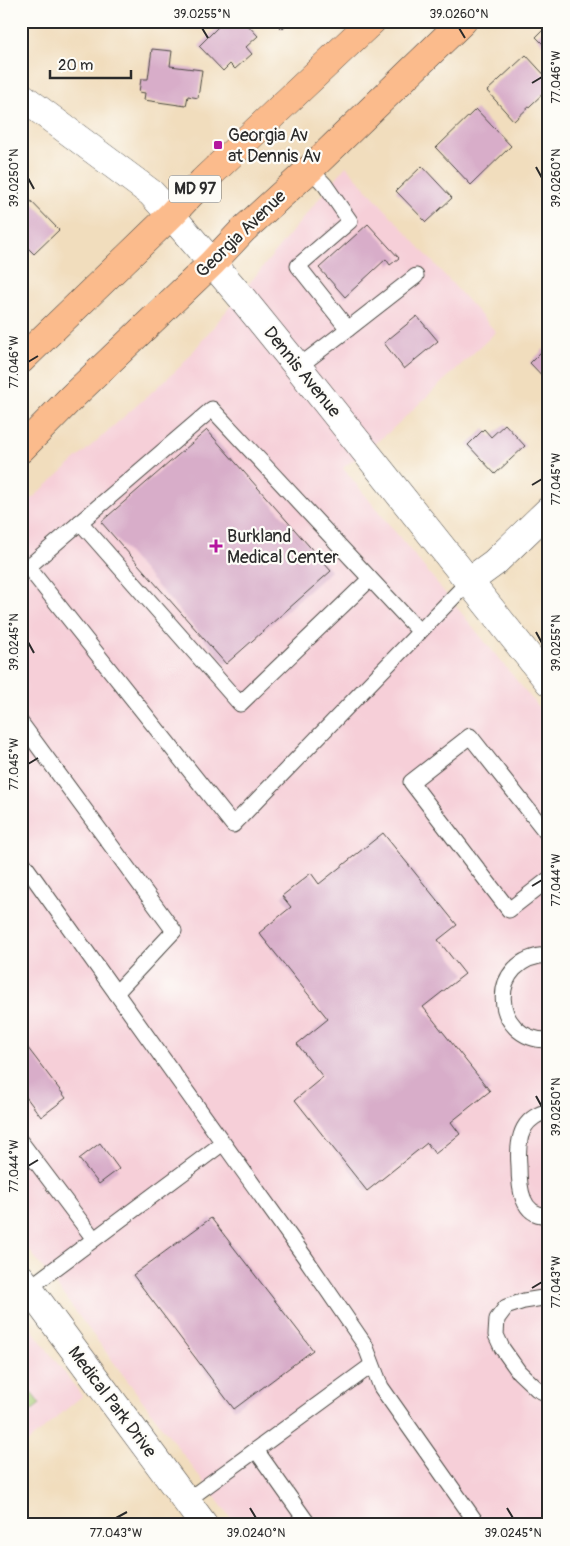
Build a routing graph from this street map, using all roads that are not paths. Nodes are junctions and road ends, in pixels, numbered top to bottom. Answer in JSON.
{"nodes":[{"id":1,"x":372,"y":21,"type":"edge"},
{"id":2,"x":463,"y":21,"type":"edge"},
{"id":3,"x":21,"y":96,"type":"edge"},
{"id":4,"x":310,"y":169,"type":"junction"},
{"id":5,"x":172,"y":215,"type":"junction"},
{"id":6,"x":212,"y":263,"type":"junction"},
{"id":7,"x":416,"y":276,"type":"dead end"},
{"id":8,"x":348,"y":329,"type":"junction"},
{"id":9,"x":21,"y":360,"type":"edge"},
{"id":10,"x":298,"y":367,"type":"junction"},
{"id":11,"x":21,"y":449,"type":"edge"},
{"id":12,"x":549,"y":510,"type":"edge"},
{"id":13,"x":80,"y":522,"type":"junction"},
{"id":14,"x":370,"y":579,"type":"junction"},
{"id":15,"x":468,"y":582,"type":"junction"},
{"id":16,"x":420,"y":632,"type":"junction"},
{"id":17,"x":549,"y":682,"type":"edge"},
{"id":18,"x":21,"y":723,"type":"edge"},
{"id":19,"x":549,"y":836,"type":"edge"},
{"id":20,"x":21,"y":860,"type":"edge"},
{"id":21,"x":549,"y":879,"type":"edge"},
{"id":22,"x":549,"y":955,"type":"edge"},
{"id":23,"x":116,"y":993,"type":"junction"},
{"id":24,"x":549,"y":1040,"type":"edge"},
{"id":25,"x":549,"y":1111,"type":"edge"},
{"id":26,"x":21,"y":1142,"type":"edge"},
{"id":27,"x":223,"y":1144,"type":"junction"},
{"id":28,"x":549,"y":1215,"type":"edge"},
{"id":29,"x":94,"y":1240,"type":"junction"},
{"id":30,"x":25,"y":1283,"type":"edge"},
{"id":31,"x":549,"y":1297,"type":"edge"},
{"id":32,"x":372,"y":1365,"type":"junction"},
{"id":33,"x":549,"y":1395,"type":"edge"},
{"id":34,"x":256,"y":1450,"type":"junction"},
{"id":35,"x":186,"y":1501,"type":"junction"},
{"id":36,"x":204,"y":1525,"type":"edge"},
{"id":37,"x":309,"y":1525,"type":"edge"},
{"id":38,"x":478,"y":1525,"type":"edge"}],
"edges":[{"from":1,"to":5,"type":"main road","number":"MD 97"},
{"from":2,"to":4,"type":"main road","name":"Georgia Avenue"},
{"from":3,"to":5,"type":"street","name":"Dennis Avenue"},
{"from":4,"to":6,"type":"main road","name":"Georgia Avenue"},
{"from":4,"to":8,"type":"lane"},
{"from":5,"to":6,"type":"street","name":"Dennis Avenue"},
{"from":5,"to":9,"type":"main road","number":"MD 97"},
{"from":6,"to":10,"type":"street","name":"Dennis Avenue"},
{"from":6,"to":11,"type":"main road","name":"Georgia Avenue"},
{"from":7,"to":8,"type":"lane"},
{"from":8,"to":10,"type":"lane"},
{"from":10,"to":15,"type":"street","name":"Dennis Avenue"},
{"from":12,"to":15,"type":"street"},
{"from":13,"to":14,"type":"lane"},
{"from":13,"to":14,"type":"lane"},
{"from":13,"to":16,"type":"lane"},
{"from":14,"to":16,"type":"lane"},
{"from":15,"to":16,"type":"lane"},
{"from":15,"to":17,"type":"street","name":"Dennis Avenue"},
{"from":18,"to":23,"type":"lane"},
{"from":19,"to":21,"type":"lane"},
{"from":20,"to":23,"type":"lane"},
{"from":22,"to":24,"type":"lane"},
{"from":23,"to":27,"type":"lane"},
{"from":25,"to":28,"type":"lane"},
{"from":26,"to":29,"type":"lane"},
{"from":27,"to":29,"type":"lane"},
{"from":27,"to":32,"type":"lane"},
{"from":29,"to":30,"type":"lane"},
{"from":30,"to":35,"type":"street","name":"Medical Park Drive"},
{"from":31,"to":33,"type":"lane"},
{"from":32,"to":34,"type":"lane"},
{"from":32,"to":38,"type":"lane"},
{"from":34,"to":35,"type":"lane"},
{"from":34,"to":37,"type":"lane"},
{"from":35,"to":36,"type":"street","name":"Medical Park Drive"}]}
